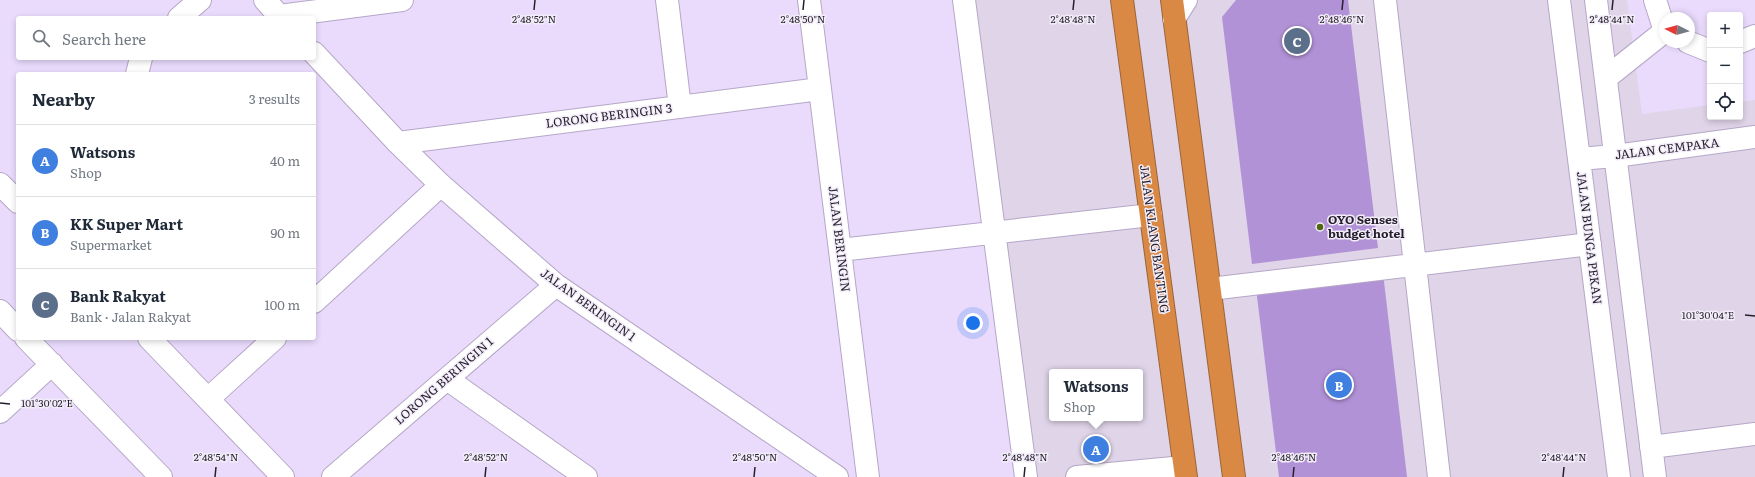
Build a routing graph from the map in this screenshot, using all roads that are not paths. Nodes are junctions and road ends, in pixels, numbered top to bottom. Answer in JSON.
{"nodes":[{"id":1,"x":200,"y":0,"type":"edge"},
{"id":2,"x":264,"y":0,"type":"edge"},
{"id":3,"x":402,"y":0,"type":"edge"},
{"id":4,"x":667,"y":0,"type":"edge"},
{"id":5,"x":809,"y":0,"type":"edge"},
{"id":6,"x":964,"y":0,"type":"edge"},
{"id":7,"x":1122,"y":0,"type":"edge"},
{"id":8,"x":1186,"y":0,"type":"edge"},
{"id":9,"x":1384,"y":0,"type":"edge"},
{"id":10,"x":1559,"y":0,"type":"edge"},
{"id":11,"x":1596,"y":0,"type":"edge"},
{"id":12,"x":1656,"y":0,"type":"edge"},
{"id":13,"x":1173,"y":9,"type":"edge"},
{"id":14,"x":1659,"y":12,"type":"edge"},
{"id":15,"x":181,"y":16,"type":"edge"},
{"id":16,"x":279,"y":16,"type":"edge"},
{"id":17,"x":287,"y":16,"type":"edge"},
{"id":18,"x":1659,"y":36,"type":"edge"},
{"id":19,"x":1755,"y":36,"type":"edge"},
{"id":20,"x":1743,"y":41,"type":"edge"},
{"id":21,"x":1695,"y":45,"type":"edge"},
{"id":22,"x":1707,"y":50,"type":"edge"},
{"id":23,"x":316,"y":55,"type":"edge"},
{"id":24,"x":140,"y":60,"type":"edge"},
{"id":25,"x":138,"y":72,"type":"edge"},
{"id":26,"x":1606,"y":78,"type":"junction"},
{"id":27,"x":820,"y":89,"type":"junction"},
{"id":28,"x":680,"y":107,"type":"junction"},
{"id":29,"x":1755,"y":137,"type":"edge"},
{"id":30,"x":398,"y":143,"type":"junction"},
{"id":31,"x":1615,"y":156,"type":"junction"},
{"id":32,"x":1579,"y":159,"type":"junction"},
{"id":33,"x":0,"y":184,"type":"edge"},
{"id":34,"x":441,"y":185,"type":"junction"},
{"id":35,"x":16,"y":200,"type":"edge"},
{"id":36,"x":1151,"y":215,"type":"junction"},
{"id":37,"x":994,"y":233,"type":"junction"},
{"id":38,"x":1590,"y":244,"type":"junction"},
{"id":39,"x":840,"y":250,"type":"junction"},
{"id":40,"x":1415,"y":265,"type":"junction"},
{"id":41,"x":556,"y":285,"type":"junction"},
{"id":42,"x":1210,"y":289,"type":"junction"},
{"id":43,"x":318,"y":290,"type":"edge"},
{"id":44,"x":0,"y":311,"type":"edge"},
{"id":45,"x":16,"y":328,"type":"edge"},
{"id":46,"x":28,"y":340,"type":"edge"},
{"id":47,"x":151,"y":340,"type":"edge"},
{"id":48,"x":273,"y":340,"type":"edge"},
{"id":49,"x":52,"y":364,"type":"junction"},
{"id":50,"x":447,"y":379,"type":"junction"},
{"id":51,"x":208,"y":399,"type":"junction"},
{"id":52,"x":0,"y":412,"type":"edge"},
{"id":53,"x":1755,"y":434,"type":"edge"},
{"id":54,"x":1651,"y":447,"type":"junction"},
{"id":55,"x":1185,"y":472,"type":"edge"},
{"id":56,"x":347,"y":473,"type":"edge"},
{"id":57,"x":161,"y":477,"type":"edge"},
{"id":58,"x":283,"y":477,"type":"edge"},
{"id":59,"x":586,"y":477,"type":"edge"},
{"id":60,"x":837,"y":477,"type":"edge"},
{"id":61,"x":868,"y":477,"type":"edge"},
{"id":62,"x":1026,"y":477,"type":"edge"},
{"id":63,"x":1077,"y":477,"type":"edge"},
{"id":64,"x":1234,"y":477,"type":"edge"},
{"id":65,"x":1439,"y":477,"type":"edge"},
{"id":66,"x":1619,"y":477,"type":"edge"},
{"id":67,"x":1655,"y":477,"type":"edge"}],
"edges":[{"from":1,"to":15,"type":"street"},
{"from":2,"to":16,"type":"street"},
{"from":3,"to":17,"type":"street"},
{"from":4,"to":28,"type":"street"},
{"from":5,"to":27,"type":"street","name":"JALAN BERINGIN"},
{"from":6,"to":37,"type":"street"},
{"from":7,"to":36,"type":"highway","name":"JALAN KLANG BANTING"},
{"from":8,"to":13,"type":"street"},
{"from":9,"to":40,"type":"street"},
{"from":10,"to":32,"type":"street","name":"JALAN BUNGA PEKAN"},
{"from":11,"to":26,"type":"street"},
{"from":12,"to":14,"type":"street"},
{"from":13,"to":42,"type":"highway"},
{"from":18,"to":26,"type":"street"},
{"from":19,"to":20,"type":"street"},
{"from":21,"to":22,"type":"street"},
{"from":23,"to":30,"type":"street","name":"JALAN BERINGIN 1"},
{"from":24,"to":25,"type":"street"},
{"from":26,"to":31,"type":"street"},
{"from":27,"to":28,"type":"street","name":"LORONG BERINGIN 3"},
{"from":27,"to":39,"type":"street","name":"JALAN BERINGIN"},
{"from":28,"to":30,"type":"street","name":"LORONG BERINGIN 3"},
{"from":29,"to":31,"type":"street","name":"JALAN CEMPAKA"},
{"from":30,"to":34,"type":"street","name":"JALAN BERINGIN 1"},
{"from":31,"to":32,"type":"street","name":"JALAN CEMPAKA"},
{"from":31,"to":54,"type":"street"},
{"from":32,"to":38,"type":"street","name":"JALAN BUNGA PEKAN"},
{"from":33,"to":35,"type":"street"},
{"from":34,"to":41,"type":"street","name":"JALAN BERINGIN 1"},
{"from":34,"to":43,"type":"street"},
{"from":36,"to":37,"type":"street"},
{"from":36,"to":55,"type":"highway","name":"JALAN KLANG BANTING"},
{"from":37,"to":39,"type":"street"},
{"from":37,"to":62,"type":"street"},
{"from":38,"to":40,"type":"street"},
{"from":38,"to":66,"type":"street","name":"JALAN BUNGA PEKAN"},
{"from":39,"to":61,"type":"street","name":"JALAN BERINGIN"},
{"from":40,"to":42,"type":"street"},
{"from":40,"to":65,"type":"street"},
{"from":41,"to":50,"type":"street","name":"LORONG BERINGIN 1"},
{"from":41,"to":60,"type":"street","name":"JALAN BERINGIN 1"},
{"from":42,"to":64,"type":"highway"},
{"from":44,"to":45,"type":"street"},
{"from":46,"to":49,"type":"street"},
{"from":47,"to":51,"type":"street"},
{"from":48,"to":51,"type":"street"},
{"from":49,"to":52,"type":"street"},
{"from":49,"to":57,"type":"street"},
{"from":50,"to":56,"type":"street","name":"LORONG BERINGIN 1"},
{"from":50,"to":59,"type":"street"},
{"from":51,"to":58,"type":"street"},
{"from":53,"to":54,"type":"street"},
{"from":54,"to":67,"type":"street"},
{"from":55,"to":63,"type":"street"}]}
